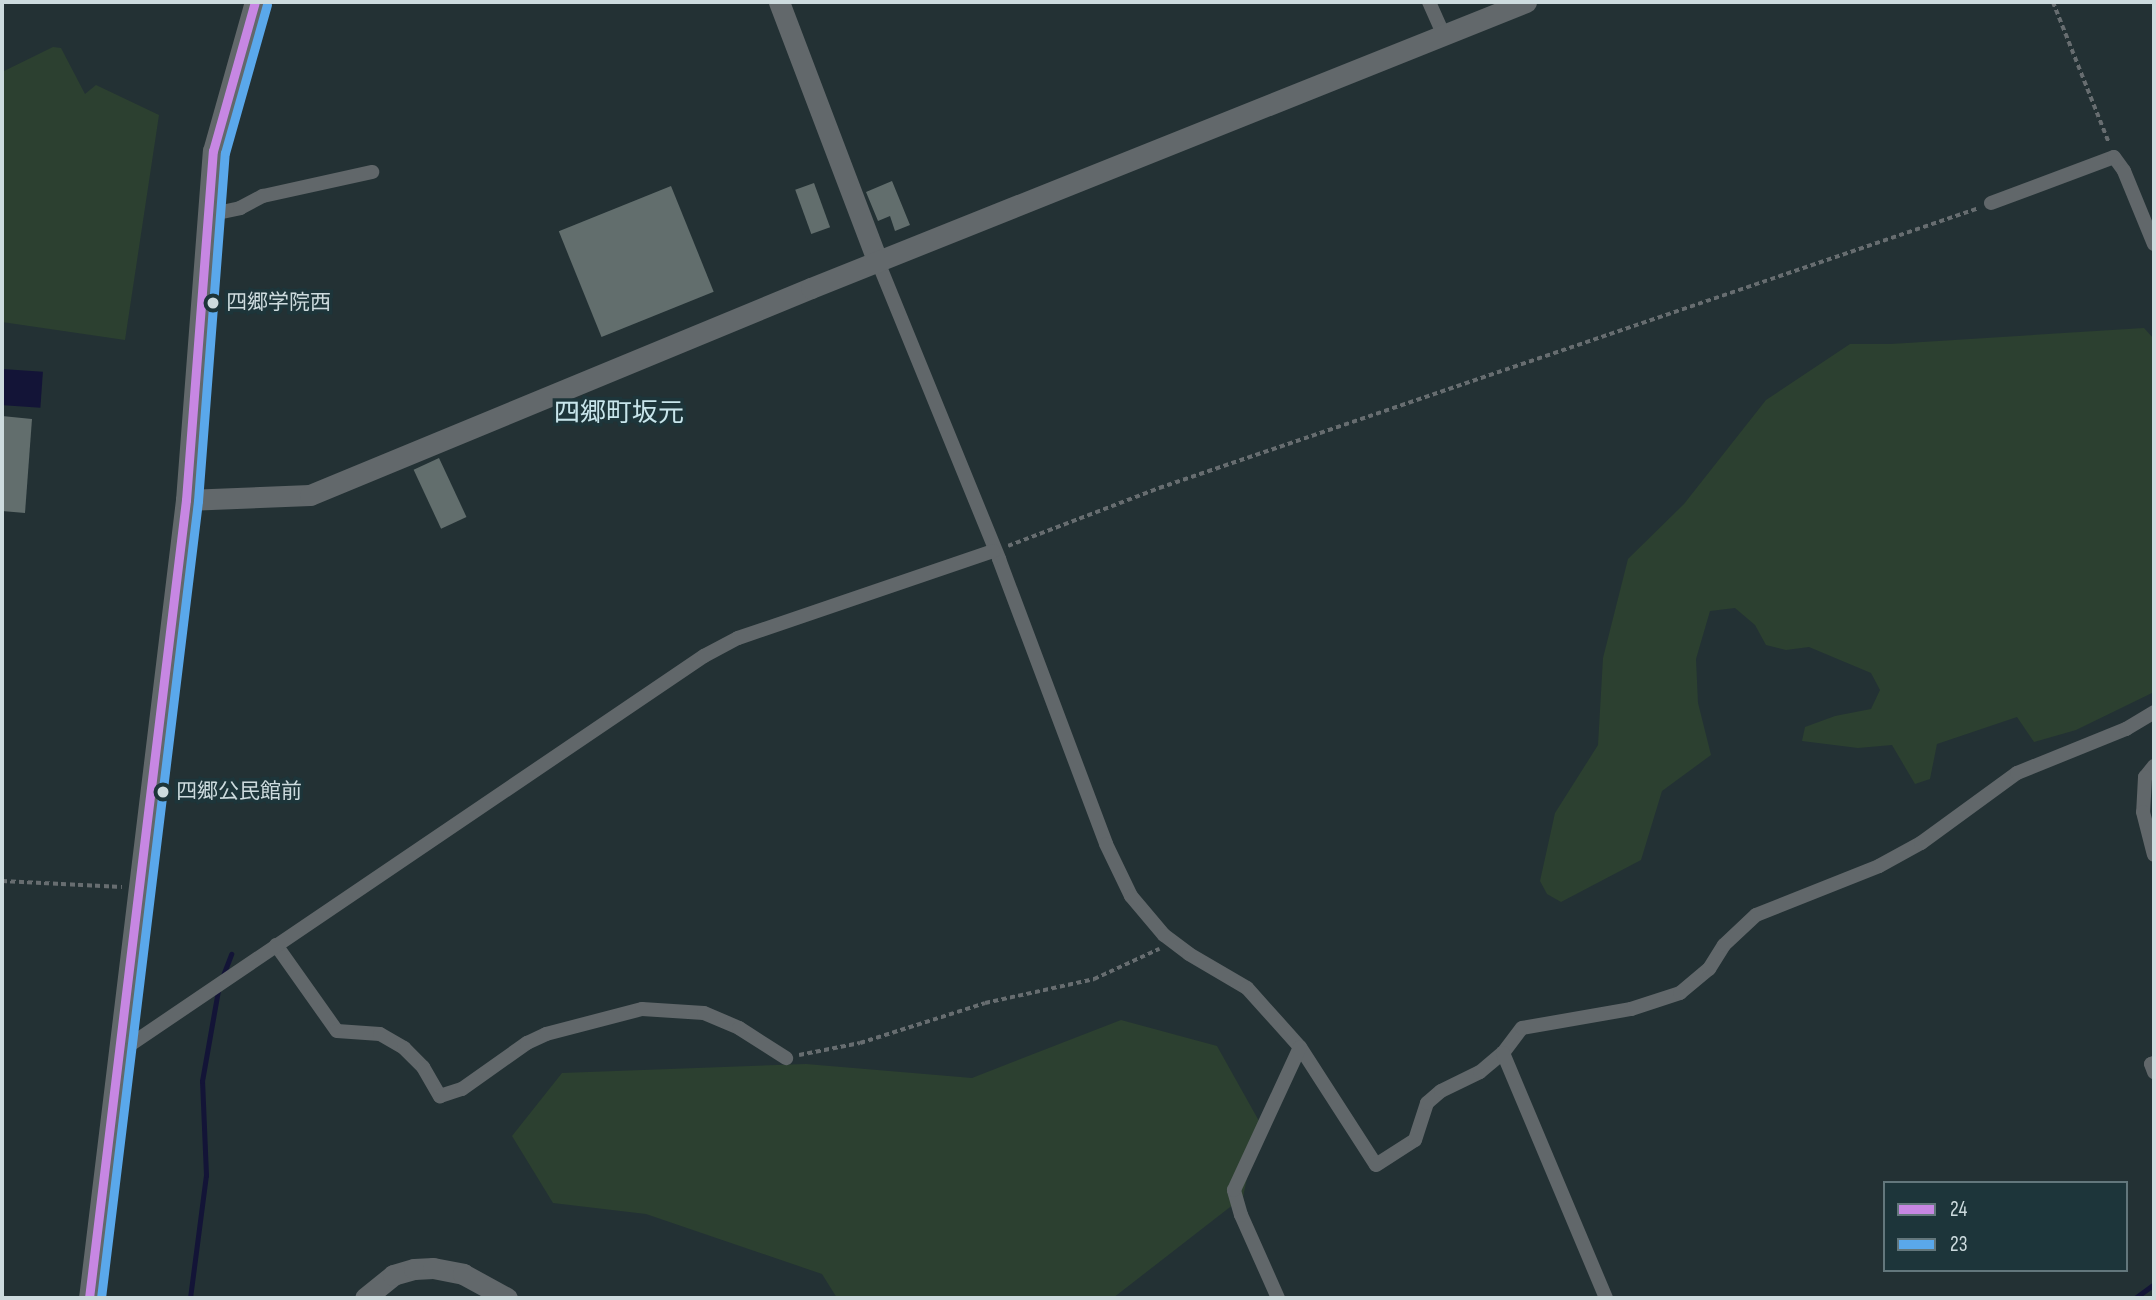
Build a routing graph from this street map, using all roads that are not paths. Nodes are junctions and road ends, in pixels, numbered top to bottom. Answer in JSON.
{"nodes":[{"id":1,"x":255,"y":2,"type":"edge"},
{"id":2,"x":779,"y":2,"type":"edge"},
{"id":3,"x":1429,"y":2,"type":"edge"},
{"id":4,"x":1526,"y":2,"type":"edge"},
{"id":5,"x":1444,"y":35,"type":"junction"},
{"id":6,"x":372,"y":172,"type":"dead end"},
{"id":7,"x":1991,"y":203,"type":"road end"},
{"id":8,"x":208,"y":215,"type":"junction"},
{"id":9,"x":2154,"y":244,"type":"edge"},
{"id":10,"x":878,"y":262,"type":"junction"},
{"id":11,"x":186,"y":500,"type":"junction"},
{"id":12,"x":994,"y":551,"type":"junction"},
{"id":13,"x":2154,"y":712,"type":"edge"},
{"id":14,"x":2154,"y":766,"type":"edge"},
{"id":15,"x":2154,"y":855,"type":"edge"},
{"id":16,"x":276,"y":945,"type":"junction"},
{"id":17,"x":1300,"y":1047,"type":"junction"},
{"id":18,"x":118,"y":1053,"type":"junction"},
{"id":19,"x":1503,"y":1053,"type":"junction"},
{"id":20,"x":786,"y":1058,"type":"road end"},
{"id":21,"x":2154,"y":1063,"type":"edge"},
{"id":22,"x":2154,"y":1072,"type":"edge"},
{"id":23,"x":89,"y":1298,"type":"edge"},
{"id":24,"x":365,"y":1298,"type":"edge"},
{"id":25,"x":507,"y":1298,"type":"edge"},
{"id":26,"x":1278,"y":1298,"type":"edge"},
{"id":27,"x":1606,"y":1298,"type":"edge"}],
"edges":[{"from":1,"to":8,"type":"street"},
{"from":2,"to":10,"type":"street"},
{"from":3,"to":5,"type":"street"},
{"from":4,"to":5,"type":"street"},
{"from":5,"to":10,"type":"street"},
{"from":6,"to":8,"type":"street"},
{"from":7,"to":9,"type":"street"},
{"from":8,"to":11,"type":"street"},
{"from":10,"to":11,"type":"street"},
{"from":10,"to":12,"type":"street"},
{"from":11,"to":18,"type":"street"},
{"from":12,"to":16,"type":"street"},
{"from":12,"to":17,"type":"street"},
{"from":13,"to":19,"type":"street"},
{"from":14,"to":15,"type":"street"},
{"from":16,"to":18,"type":"street"},
{"from":16,"to":20,"type":"street"},
{"from":17,"to":19,"type":"street"},
{"from":17,"to":26,"type":"street"},
{"from":18,"to":23,"type":"street"},
{"from":19,"to":27,"type":"street"},
{"from":21,"to":22,"type":"street"},
{"from":24,"to":25,"type":"street"}]}
